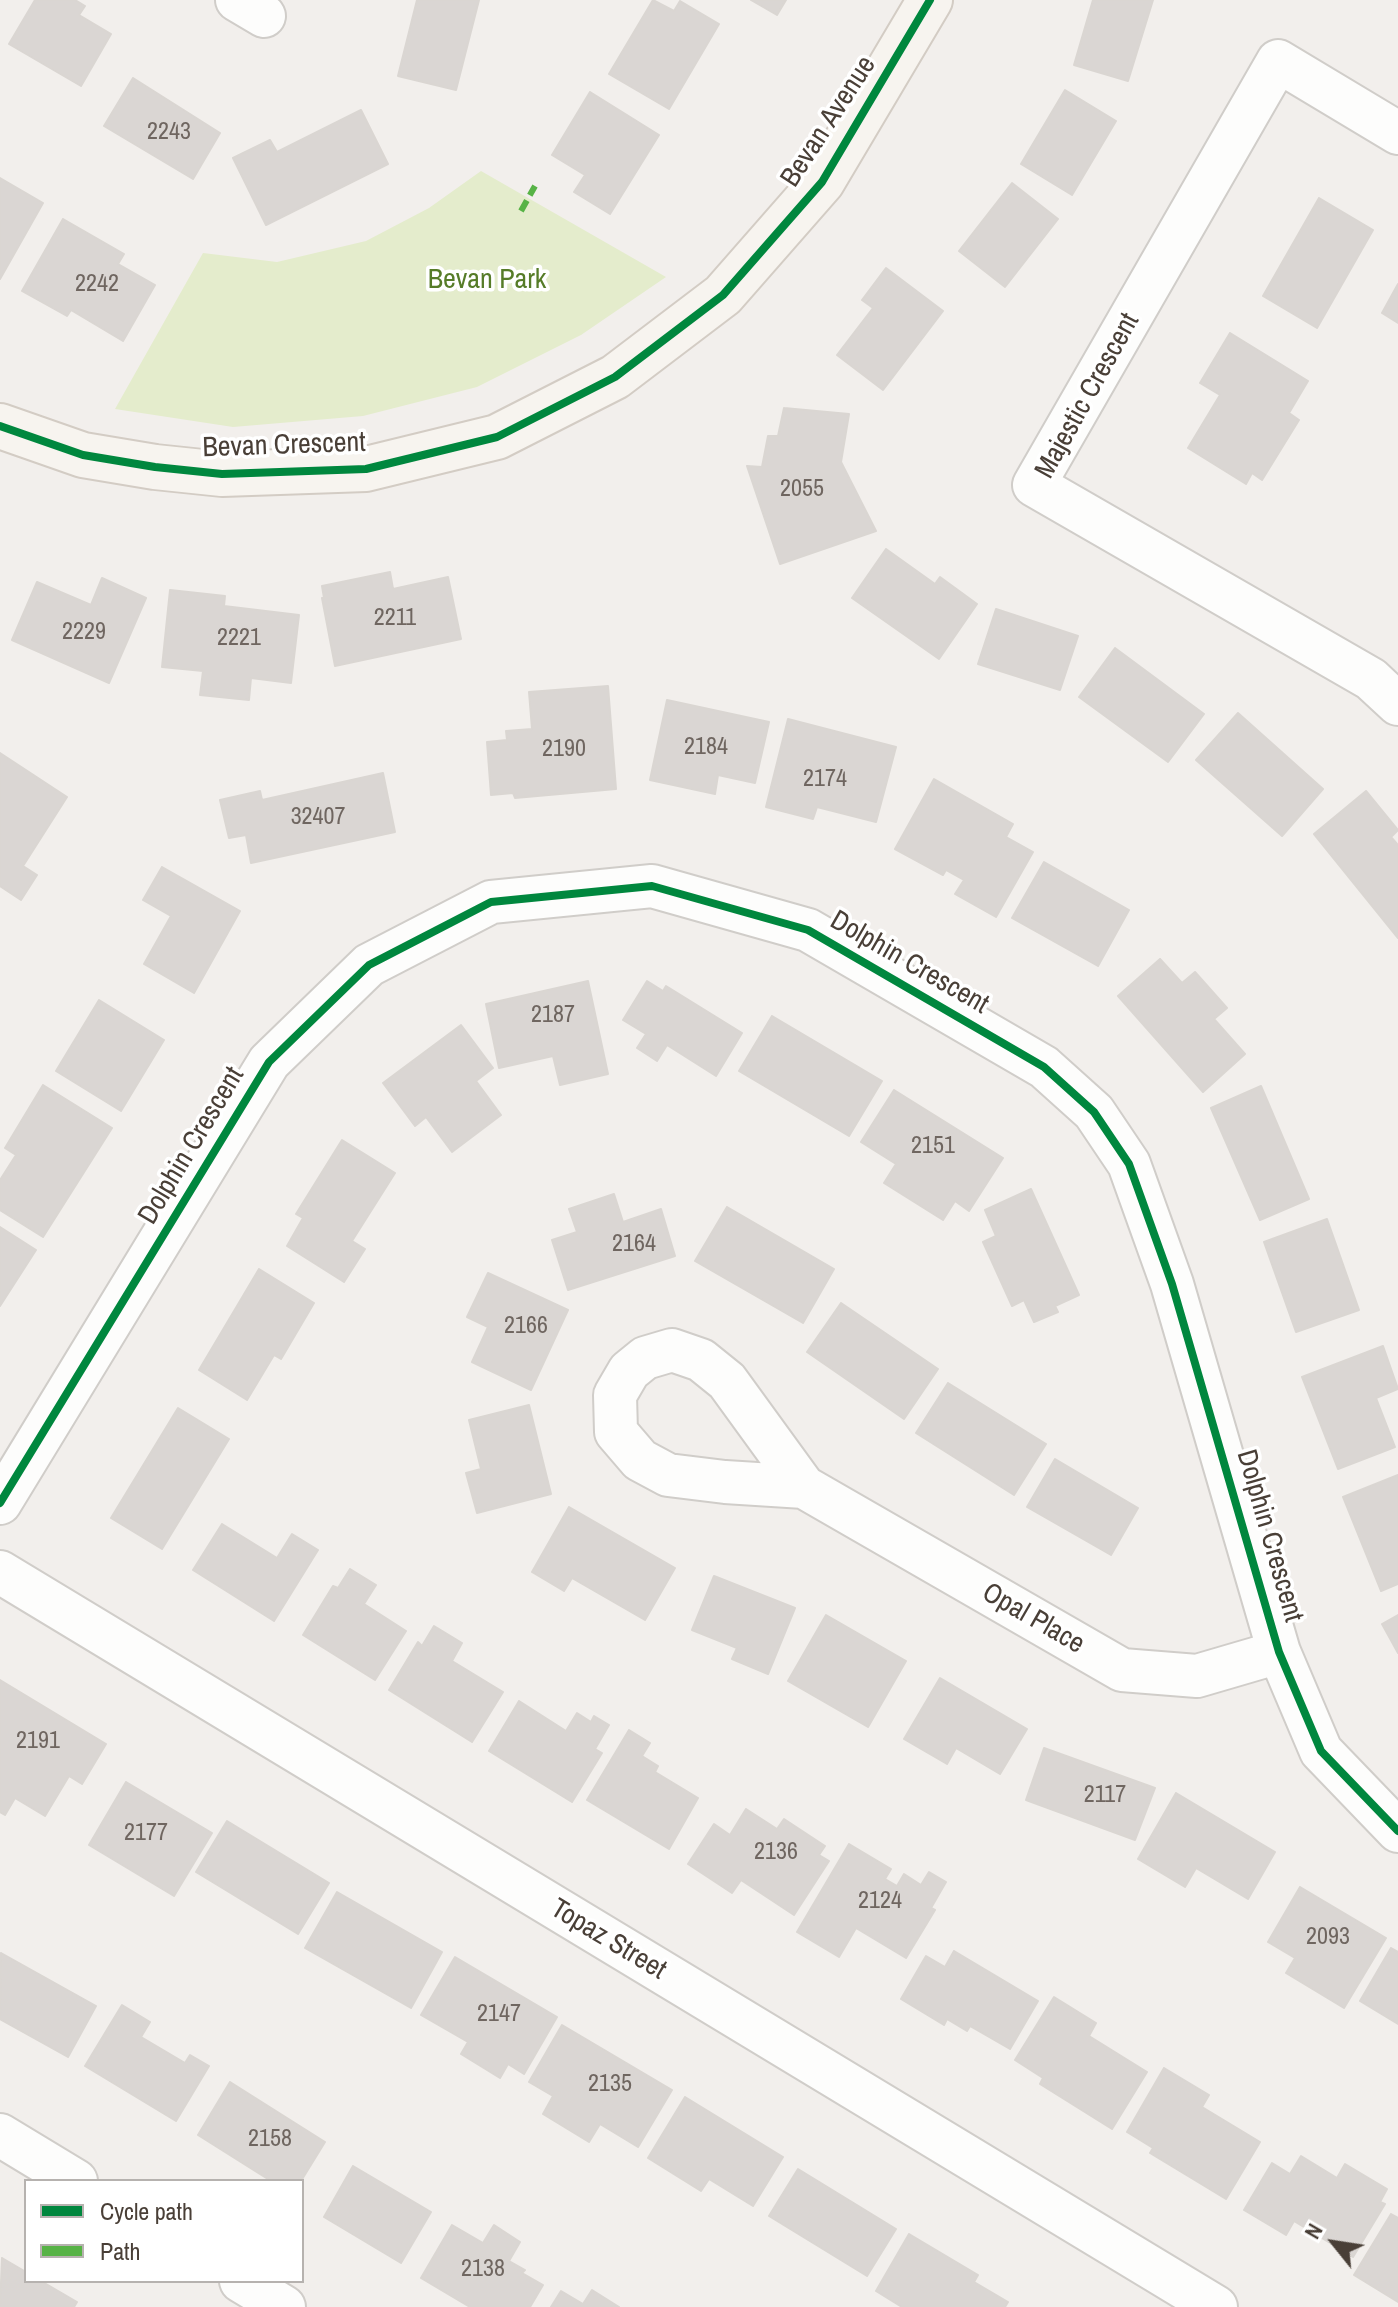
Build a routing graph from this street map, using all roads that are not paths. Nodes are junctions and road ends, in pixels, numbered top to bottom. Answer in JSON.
{"nodes":[{"id":1,"x":930,"y":0,"type":"edge"},
{"id":2,"x":1398,"y":133,"type":"edge"},
{"id":3,"x":723,"y":295,"type":"joint"},
{"id":4,"x":0,"y":426,"type":"edge"},
{"id":5,"x":1398,"y":704,"type":"edge"},
{"id":6,"x":804,"y":1487,"type":"dead end"},
{"id":7,"x":0,"y":1503,"type":"edge"},
{"id":8,"x":0,"y":1572,"type":"edge"},
{"id":9,"x":1279,"y":1652,"type":"junction"},
{"id":10,"x":1398,"y":1831,"type":"edge"},
{"id":11,"x":0,"y":2135,"type":"edge"},
{"id":12,"x":73,"y":2179,"type":"edge"},
{"id":13,"x":244,"y":2283,"type":"edge"},
{"id":14,"x":284,"y":2307,"type":"edge"},
{"id":15,"x":1216,"y":2307,"type":"edge"}],
"edges":[{"from":1,"to":3,"type":"street","name":"Bevan Avenue"},
{"from":2,"to":5,"type":"street","name":"Majestic Crescent"},
{"from":3,"to":4,"type":"street","name":"Bevan Crescent"},
{"from":6,"to":9,"type":"street","name":"Opal Place"},
{"from":7,"to":9,"type":"street","name":"Dolphin Crescent"},
{"from":8,"to":15,"type":"street","name":"Topaz Street"},
{"from":9,"to":10,"type":"street","name":"Dolphin Crescent"},
{"from":11,"to":12,"type":"street"},
{"from":13,"to":14,"type":"street"}]}
